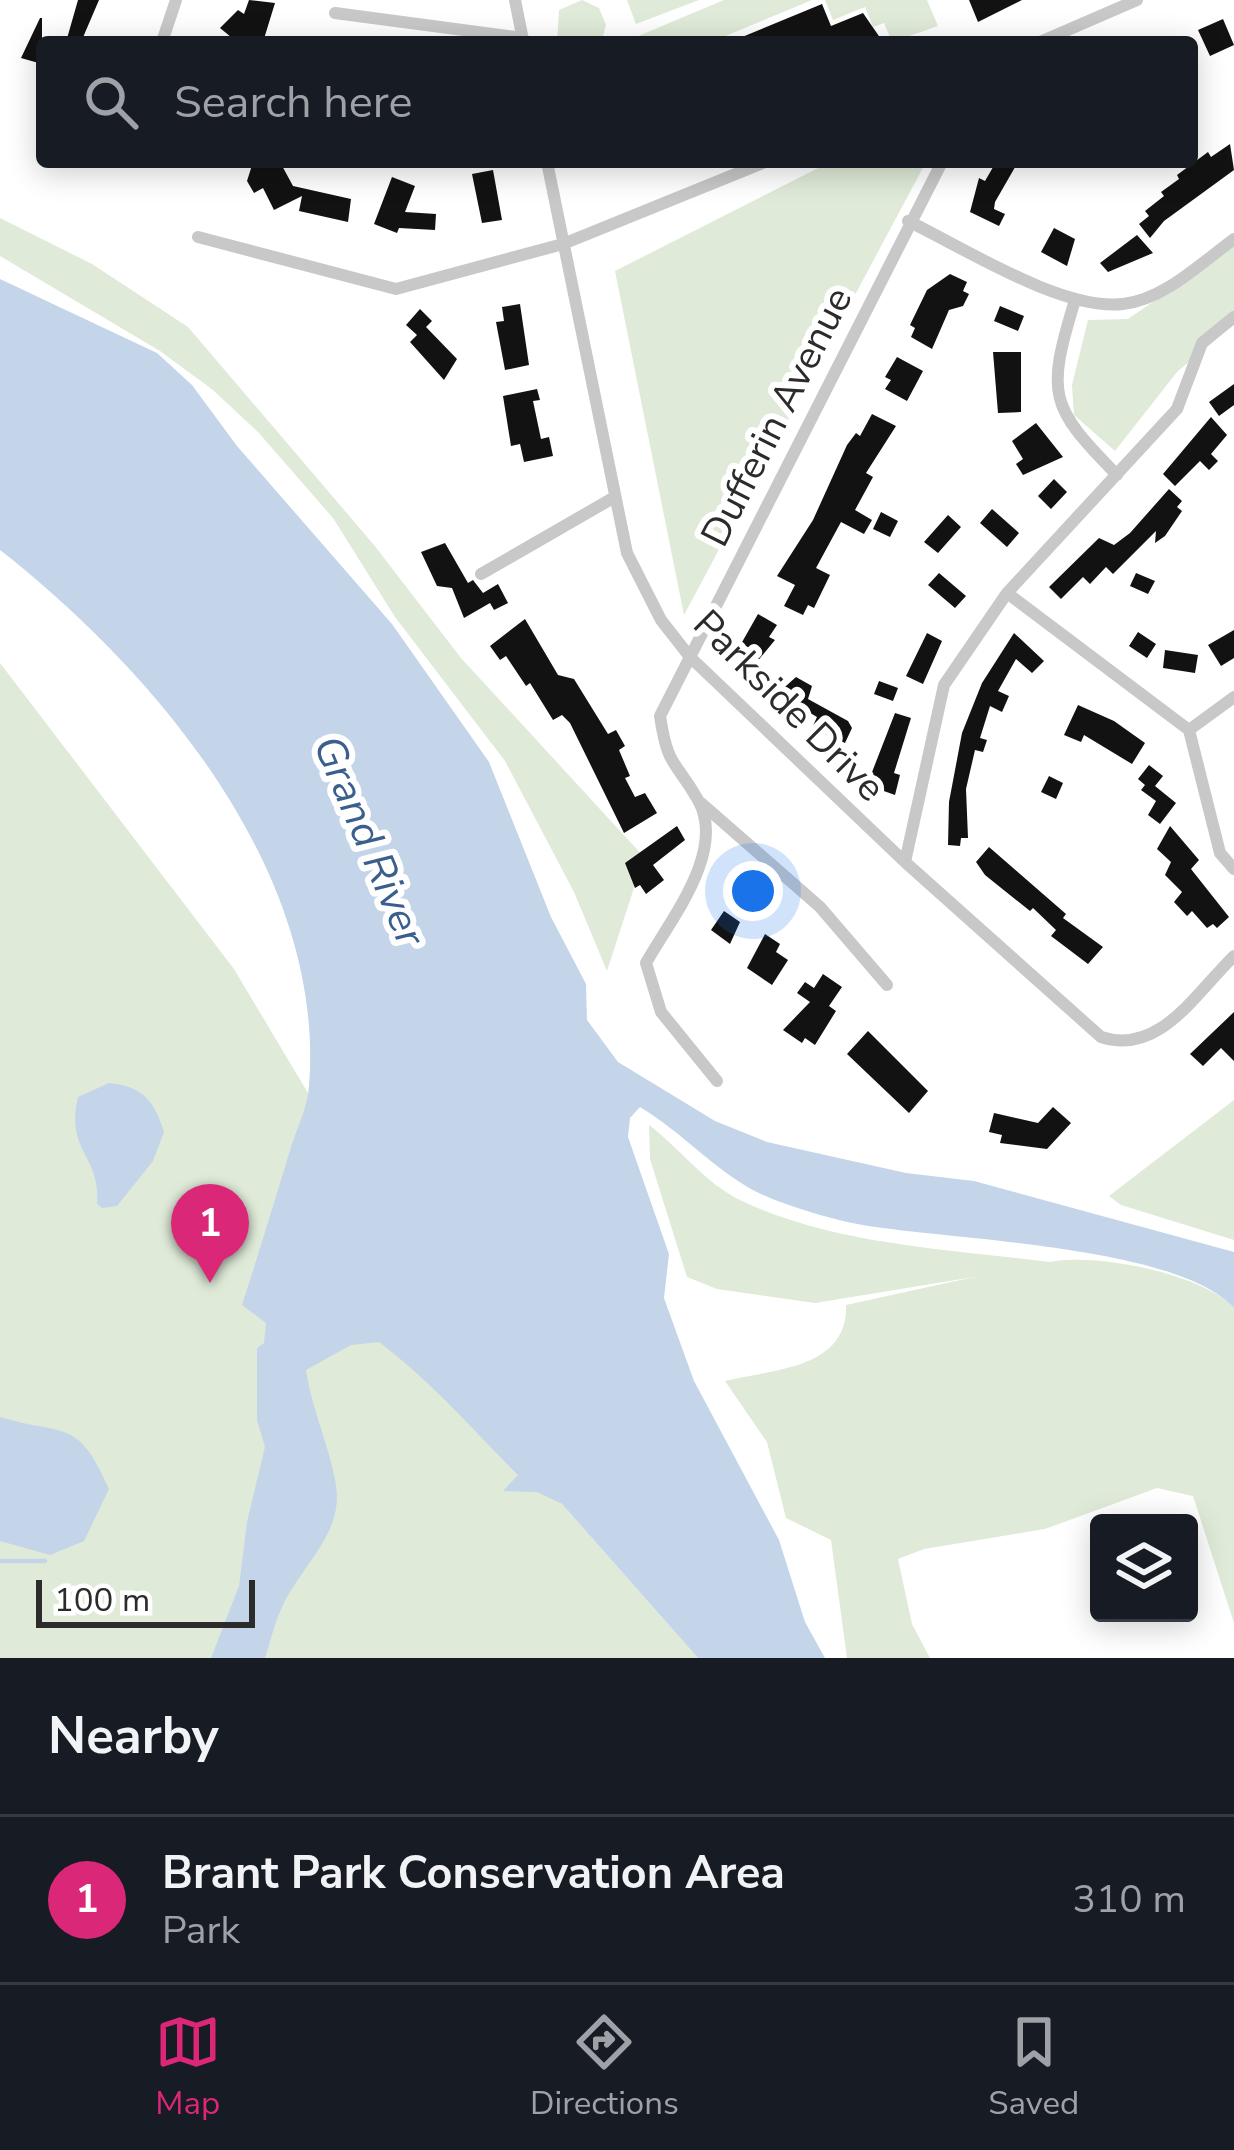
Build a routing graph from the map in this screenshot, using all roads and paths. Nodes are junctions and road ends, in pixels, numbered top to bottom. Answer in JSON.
{"nodes":[{"id":1,"x":176,"y":0,"type":"edge"},
{"id":2,"x":515,"y":0,"type":"edge"},
{"id":3,"x":1137,"y":0,"type":"edge"},
{"id":4,"x":335,"y":13,"type":"dead end"},
{"id":5,"x":164,"y":36,"type":"edge"},
{"id":6,"x":495,"y":36,"type":"edge"},
{"id":7,"x":522,"y":36,"type":"edge"},
{"id":8,"x":1054,"y":36,"type":"edge"},
{"id":9,"x":548,"y":168,"type":"edge"},
{"id":10,"x":750,"y":168,"type":"edge"},
{"id":11,"x":939,"y":168,"type":"edge"},
{"id":12,"x":908,"y":221,"type":"junction"},
{"id":13,"x":198,"y":237,"type":"dead end"},
{"id":14,"x":1234,"y":239,"type":"edge"},
{"id":15,"x":563,"y":244,"type":"junction"},
{"id":16,"x":1075,"y":300,"type":"junction"},
{"id":17,"x":1234,"y":317,"type":"edge"},
{"id":18,"x":1117,"y":475,"type":"junction"},
{"id":19,"x":613,"y":498,"type":"junction"},
{"id":20,"x":482,"y":574,"type":"dead end"},
{"id":21,"x":1007,"y":593,"type":"junction"},
{"id":22,"x":690,"y":657,"type":"junction"},
{"id":23,"x":1234,"y":697,"type":"edge"},
{"id":24,"x":1189,"y":730,"type":"junction"},
{"id":25,"x":701,"y":803,"type":"junction"},
{"id":26,"x":905,"y":862,"type":"junction"},
{"id":27,"x":1234,"y":869,"type":"edge"},
{"id":28,"x":1234,"y":956,"type":"edge"},
{"id":29,"x":887,"y":985,"type":"dead end"},
{"id":30,"x":717,"y":1081,"type":"dead end"}],
"edges":[{"from":1,"to":5,"type":"street"},
{"from":2,"to":7,"type":"street"},
{"from":3,"to":8,"type":"street"},
{"from":4,"to":6,"type":"street"},
{"from":9,"to":15,"type":"street","name":"Parkside Drive"},
{"from":10,"to":15,"type":"street"},
{"from":11,"to":12,"type":"street","name":"Dufferin Avenue"},
{"from":12,"to":16,"type":"street"},
{"from":12,"to":22,"type":"street","name":"Dufferin Avenue"},
{"from":13,"to":15,"type":"street"},
{"from":14,"to":16,"type":"street"},
{"from":15,"to":19,"type":"street","name":"Parkside Drive"},
{"from":16,"to":18,"type":"street"},
{"from":17,"to":18,"type":"street"},
{"from":18,"to":21,"type":"street"},
{"from":19,"to":20,"type":"street"},
{"from":19,"to":22,"type":"street","name":"Parkside Drive"},
{"from":21,"to":24,"type":"street"},
{"from":21,"to":26,"type":"street"},
{"from":22,"to":25,"type":"street","name":"Dufferin Avenue"},
{"from":22,"to":26,"type":"street","name":"Parkside Drive"},
{"from":23,"to":24,"type":"street"},
{"from":24,"to":27,"type":"street"},
{"from":25,"to":29,"type":"street","name":"Dufferin Avenue"},
{"from":25,"to":30,"type":"street"},
{"from":26,"to":28,"type":"street","name":"Parkside Drive"}]}
